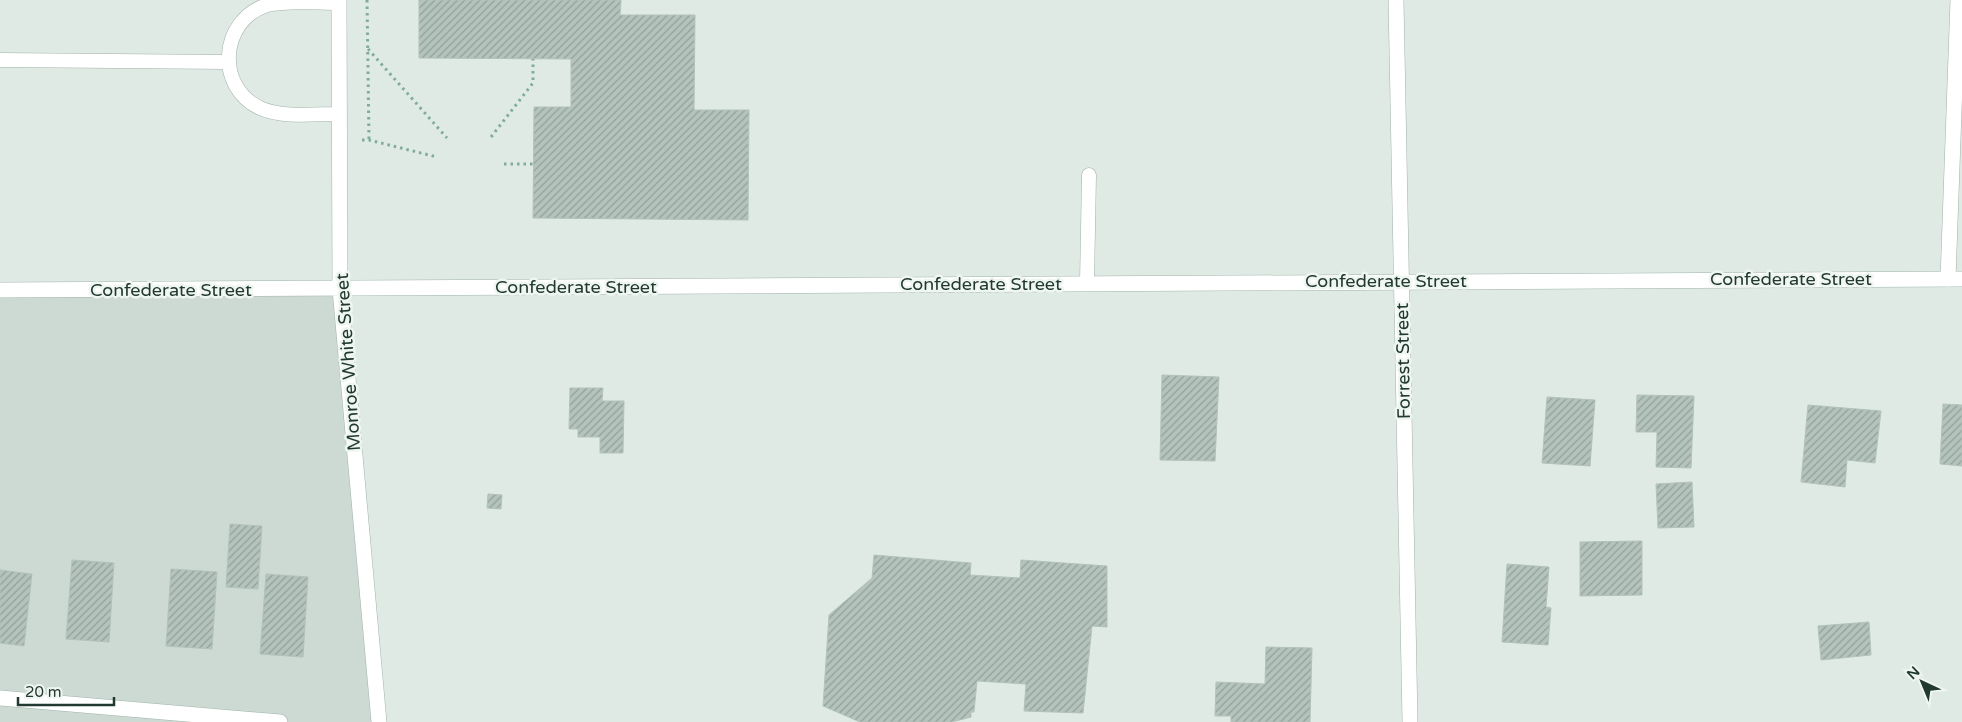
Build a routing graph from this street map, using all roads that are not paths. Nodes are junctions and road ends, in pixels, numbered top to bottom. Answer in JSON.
{"nodes":[{"id":1,"x":1396,"y":0,"type":"edge"},
{"id":2,"x":1958,"y":0,"type":"edge"},
{"id":3,"x":339,"y":2,"type":"edge"},
{"id":4,"x":0,"y":60,"type":"edge"},
{"id":5,"x":228,"y":62,"type":"junction"},
{"id":6,"x":339,"y":114,"type":"junction"},
{"id":7,"x":1089,"y":175,"type":"dead end"},
{"id":8,"x":1955,"y":279,"type":"edge"},
{"id":9,"x":1402,"y":281,"type":"junction"},
{"id":10,"x":1087,"y":283,"type":"junction"},
{"id":11,"x":340,"y":289,"type":"junction"},
{"id":12,"x":0,"y":290,"type":"edge"},
{"id":13,"x":0,"y":698,"type":"edge"},
{"id":14,"x":280,"y":722,"type":"edge"},
{"id":15,"x":379,"y":722,"type":"edge"},
{"id":16,"x":1410,"y":722,"type":"edge"}],
"edges":[{"from":1,"to":9,"type":"street","name":"Forrest Street"},
{"from":2,"to":8,"type":"street"},
{"from":3,"to":5,"type":"lane"},
{"from":3,"to":6,"type":"street","name":"Monroe White Street"},
{"from":4,"to":5,"type":"lane"},
{"from":5,"to":6,"type":"lane"},
{"from":6,"to":11,"type":"street","name":"Monroe White Street"},
{"from":7,"to":10,"type":"lane"},
{"from":8,"to":9,"type":"street","name":"Confederate Street"},
{"from":9,"to":10,"type":"street","name":"Confederate Street"},
{"from":9,"to":16,"type":"street","name":"Forrest Street"},
{"from":10,"to":11,"type":"street","name":"Confederate Street"},
{"from":11,"to":12,"type":"street","name":"Confederate Street"},
{"from":11,"to":15,"type":"street","name":"Monroe White Street"},
{"from":13,"to":14,"type":"street"}]}
